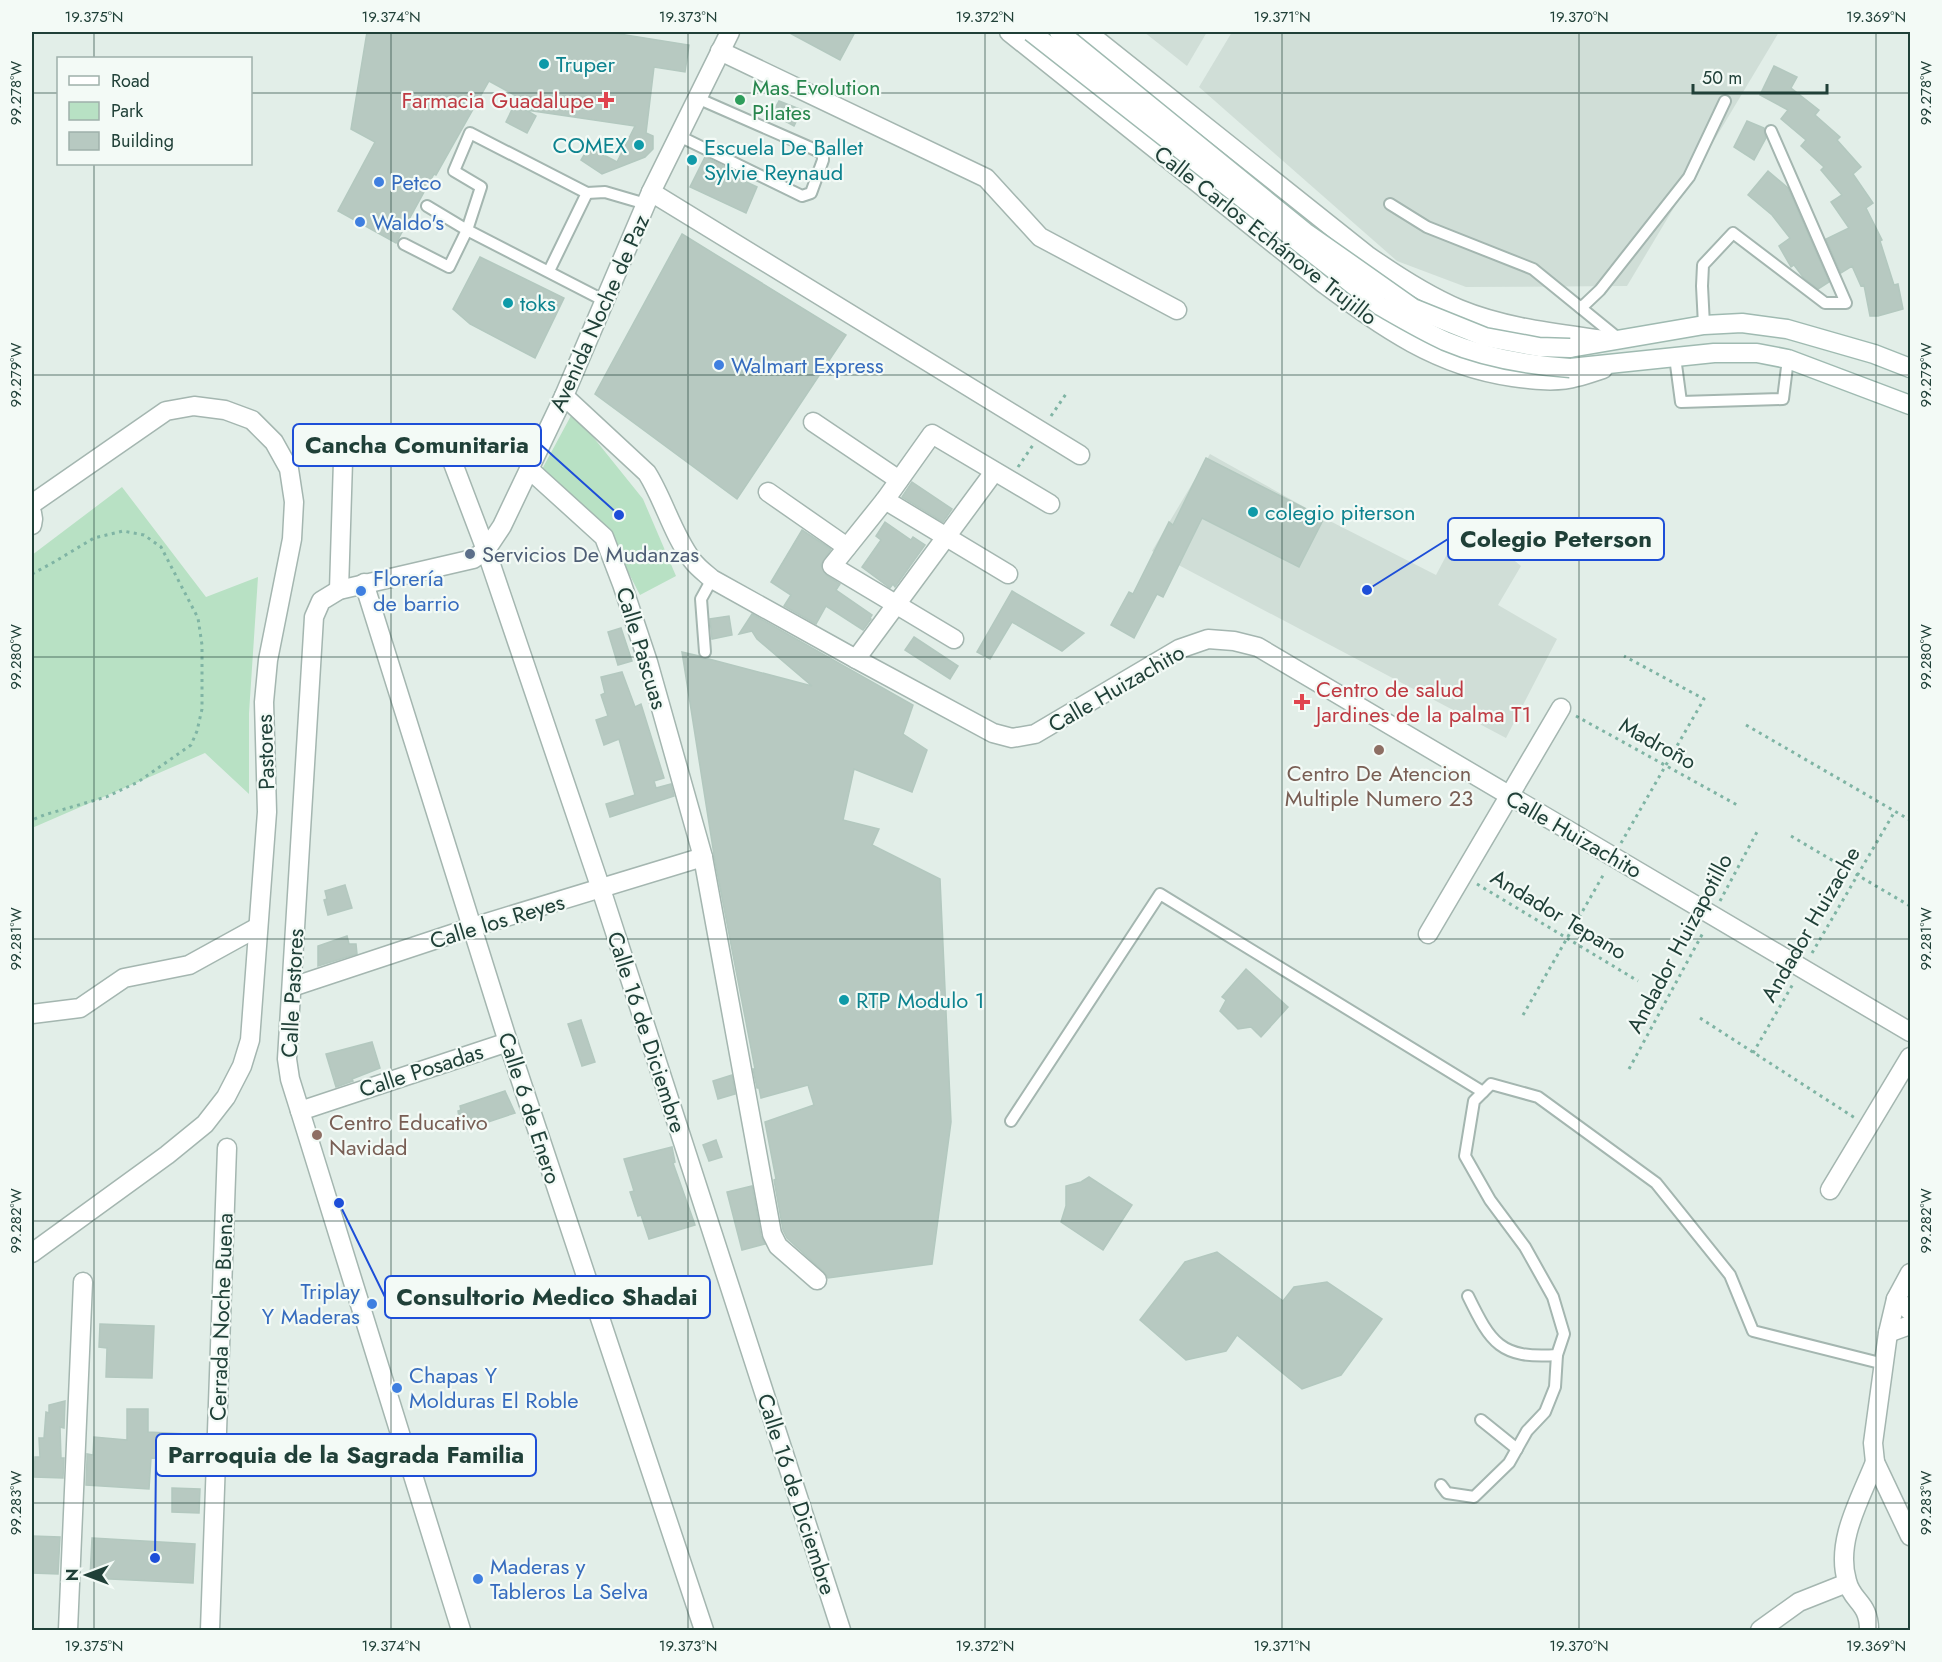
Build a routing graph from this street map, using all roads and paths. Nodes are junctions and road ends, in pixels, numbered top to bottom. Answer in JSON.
{"nodes":[{"id":1,"x":730,"y":32,"type":"edge"},
{"id":2,"x":1009,"y":32,"type":"edge"},
{"id":3,"x":1059,"y":32,"type":"edge"},
{"id":4,"x":1087,"y":32,"type":"edge"},
{"id":5,"x":1029,"y":36,"type":"edge"},
{"id":6,"x":720,"y":51,"type":"junction"},
{"id":7,"x":698,"y":98,"type":"junction"},
{"id":8,"x":1725,"y":101,"type":"dead end"},
{"id":9,"x":1203,"y":124,"type":"junction"},
{"id":10,"x":1771,"y":131,"type":"dead end"},
{"id":11,"x":679,"y":136,"type":"junction"},
{"id":12,"x":1176,"y":166,"type":"junction"},
{"id":13,"x":1286,"y":190,"type":"junction"},
{"id":14,"x":587,"y":193,"type":"junction"},
{"id":15,"x":649,"y":198,"type":"junction"},
{"id":16,"x":1390,"y":204,"type":"dead end"},
{"id":17,"x":427,"y":206,"type":"dead end"},
{"id":18,"x":1255,"y":229,"type":"junction"},
{"id":19,"x":467,"y":230,"type":"junction"},
{"id":20,"x":405,"y":244,"type":"dead end"},
{"id":21,"x":549,"y":272,"type":"junction"},
{"id":22,"x":605,"y":301,"type":"junction"},
{"id":23,"x":1581,"y":308,"type":"junction"},
{"id":24,"x":1177,"y":310,"type":"dead end"},
{"id":25,"x":1704,"y":325,"type":"junction"},
{"id":26,"x":1614,"y":340,"type":"junction"},
{"id":27,"x":1675,"y":357,"type":"junction"},
{"id":28,"x":1788,"y":359,"type":"junction"},
{"id":29,"x":1621,"y":363,"type":"junction"},
{"id":30,"x":1911,"y":368,"type":"edge"},
{"id":31,"x":564,"y":396,"type":"junction"},
{"id":32,"x":1911,"y":405,"type":"edge"},
{"id":33,"x":813,"y":422,"type":"dead end"},
{"id":34,"x":443,"y":437,"type":"dead end"},
{"id":35,"x":1080,"y":455,"type":"dead end"},
{"id":36,"x":343,"y":461,"type":"dead end"},
{"id":37,"x":529,"y":469,"type":"junction"},
{"id":38,"x":1002,"y":476,"type":"junction"},
{"id":39,"x":899,"y":480,"type":"junction"},
{"id":40,"x":768,"y":492,"type":"dead end"},
{"id":41,"x":885,"y":500,"type":"junction"},
{"id":42,"x":32,"y":504,"type":"edge"},
{"id":43,"x":1050,"y":504,"type":"dead end"},
{"id":44,"x":32,"y":513,"type":"edge"},
{"id":45,"x":32,"y":525,"type":"edge"},
{"id":46,"x":947,"y":537,"type":"junction"},
{"id":47,"x":847,"y":547,"type":"junction"},
{"id":48,"x":486,"y":550,"type":"junction"},
{"id":49,"x":32,"y":574,"type":"edge"},
{"id":50,"x":1008,"y":574,"type":"dead end"},
{"id":51,"x":712,"y":579,"type":"junction"},
{"id":52,"x":364,"y":583,"type":"junction"},
{"id":53,"x":339,"y":590,"type":"junction"},
{"id":54,"x":896,"y":604,"type":"junction"},
{"id":55,"x":954,"y":639,"type":"dead end"},
{"id":56,"x":705,"y":652,"type":"dead end"},
{"id":57,"x":1624,"y":656,"type":"dead end"},
{"id":58,"x":856,"y":660,"type":"junction"},
{"id":59,"x":1704,"y":699,"type":"dead end"},
{"id":60,"x":1561,"y":708,"type":"joint"},
{"id":61,"x":1746,"y":725,"type":"dead end"},
{"id":62,"x":1509,"y":796,"type":"junction"},
{"id":63,"x":1739,"y":806,"type":"dead end"},
{"id":64,"x":1895,"y":811,"type":"junction"},
{"id":65,"x":32,"y":820,"type":"edge"},
{"id":66,"x":1911,"y":820,"type":"edge"},
{"id":67,"x":1757,"y":832,"type":"dead end"},
{"id":68,"x":1791,"y":836,"type":"dead end"},
{"id":69,"x":703,"y":857,"type":"junction"},
{"id":70,"x":1858,"y":875,"type":"junction"},
{"id":71,"x":1462,"y":876,"type":"junction"},
{"id":72,"x":601,"y":889,"type":"junction"},
{"id":73,"x":1911,"y":906,"type":"edge"},
{"id":74,"x":1712,"y":915,"type":"junction"},
{"id":75,"x":258,"y":927,"type":"junction"},
{"id":76,"x":472,"y":927,"type":"junction"},
{"id":77,"x":1428,"y":934,"type":"dead end"},
{"id":78,"x":1803,"y":968,"type":"junction"},
{"id":79,"x":1638,"y":981,"type":"dead end"},
{"id":80,"x":292,"y":987,"type":"junction"},
{"id":81,"x":32,"y":1014,"type":"edge"},
{"id":82,"x":1700,"y":1018,"type":"dead end"},
{"id":83,"x":1911,"y":1032,"type":"edge"},
{"id":84,"x":508,"y":1042,"type":"junction"},
{"id":85,"x":1754,"y":1053,"type":"junction"},
{"id":86,"x":1911,"y":1057,"type":"edge"},
{"id":87,"x":1629,"y":1069,"type":"dead end"},
{"id":88,"x":1483,"y":1092,"type":"junction"},
{"id":89,"x":300,"y":1111,"type":"junction"},
{"id":90,"x":1011,"y":1121,"type":"dead end"},
{"id":91,"x":1869,"y":1127,"type":"junction"},
{"id":92,"x":227,"y":1148,"type":"dead end"},
{"id":93,"x":1830,"y":1190,"type":"dead end"},
{"id":94,"x":32,"y":1253,"type":"edge"},
{"id":95,"x":1911,"y":1273,"type":"edge"},
{"id":96,"x":817,"y":1280,"type":"dead end"},
{"id":97,"x":83,"y":1282,"type":"dead end"},
{"id":98,"x":1468,"y":1296,"type":"dead end"},
{"id":99,"x":1896,"y":1299,"type":"junction"},
{"id":100,"x":1911,"y":1311,"type":"edge"},
{"id":101,"x":1911,"y":1325,"type":"edge"},
{"id":102,"x":1888,"y":1333,"type":"junction"},
{"id":103,"x":1557,"y":1355,"type":"junction"},
{"id":104,"x":1884,"y":1364,"type":"junction"},
{"id":105,"x":1481,"y":1420,"type":"dead end"},
{"id":106,"x":1517,"y":1449,"type":"junction"},
{"id":107,"x":1875,"y":1462,"type":"junction"},
{"id":108,"x":1441,"y":1485,"type":"dead end"},
{"id":109,"x":1911,"y":1536,"type":"edge"},
{"id":110,"x":1847,"y":1583,"type":"junction"},
{"id":111,"x":68,"y":1630,"type":"edge"},
{"id":112,"x":210,"y":1630,"type":"edge"},
{"id":113,"x":461,"y":1630,"type":"edge"},
{"id":114,"x":704,"y":1630,"type":"edge"},
{"id":115,"x":841,"y":1630,"type":"edge"},
{"id":116,"x":1760,"y":1630,"type":"edge"},
{"id":117,"x":1869,"y":1630,"type":"edge"}],
"edges":[{"from":1,"to":6,"type":"street","name":"Avenida Noche de Paz"},
{"from":2,"to":5,"type":"street","name":"Calle Carlos Echánove Trujillo"},
{"from":3,"to":26,"type":"street","name":"Calle Carlos Echánove Trujillo","bridge":true},
{"from":4,"to":9,"type":"street","name":"Calle Carlos Echánove Trujillo"},
{"from":5,"to":12,"type":"street","name":"Calle Carlos Echánove Trujillo"},
{"from":5,"to":29,"type":"street","name":"Calle Carlos Echánove Trujillo","bridge":true},
{"from":6,"to":7,"type":"street","name":"Avenida Noche de Paz"},
{"from":6,"to":24,"type":"street"},
{"from":7,"to":11,"type":"street","name":"Avenida Noche de Paz"},
{"from":7,"to":11,"type":"lane"},
{"from":8,"to":23,"type":"lane"},
{"from":9,"to":12,"type":"street"},
{"from":9,"to":13,"type":"street","name":"Calle Carlos Echánove Trujillo"},
{"from":10,"to":25,"type":"lane"},
{"from":11,"to":15,"type":"street","name":"Avenida Noche de Paz"},
{"from":12,"to":18,"type":"street","name":"Calle Carlos Echánove Trujillo"},
{"from":13,"to":18,"type":"street"},
{"from":13,"to":26,"type":"street","name":"Calle Carlos Echánove Trujillo"},
{"from":14,"to":15,"type":"lane"},
{"from":14,"to":19,"type":"lane"},
{"from":14,"to":21,"type":"lane"},
{"from":15,"to":22,"type":"street","name":"Avenida Noche de Paz"},
{"from":15,"to":35,"type":"street"},
{"from":16,"to":23,"type":"lane"},
{"from":17,"to":19,"type":"lane"},
{"from":18,"to":29,"type":"street","name":"Calle Carlos Echánove Trujillo"},
{"from":19,"to":20,"type":"lane"},
{"from":19,"to":21,"type":"lane"},
{"from":21,"to":22,"type":"lane"},
{"from":22,"to":31,"type":"street","name":"Avenida Noche de Paz"},
{"from":23,"to":26,"type":"lane"},
{"from":25,"to":26,"type":"street","name":"Calle Carlos Echánove Trujillo"},
{"from":25,"to":30,"type":"street","name":"Calle Carlos Echánove Trujillo"},
{"from":27,"to":28,"type":"street","name":"Calle Carlos Echánove Trujillo"},
{"from":27,"to":28,"type":"lane"},
{"from":27,"to":29,"type":"street","name":"Calle Carlos Echánove Trujillo"},
{"from":28,"to":32,"type":"street","name":"Calle Carlos Echánove Trujillo"},
{"from":31,"to":37,"type":"street","name":"Avenida Noche de Paz"},
{"from":31,"to":51,"type":"street","name":"Calle Huizachito"},
{"from":33,"to":39,"type":"street"},
{"from":34,"to":48,"type":"street","name":"Calle 16 de Diciembre"},
{"from":36,"to":53,"type":"street"},
{"from":37,"to":48,"type":"street","name":"Avenida Noche de Paz"},
{"from":37,"to":69,"type":"street","name":"Calle Pascuas"},
{"from":38,"to":39,"type":"street"},
{"from":38,"to":43,"type":"street"},
{"from":38,"to":46,"type":"street"},
{"from":39,"to":41,"type":"street"},
{"from":40,"to":47,"type":"street"},
{"from":41,"to":46,"type":"street"},
{"from":41,"to":47,"type":"street"},
{"from":42,"to":75,"type":"street","name":"Pastores"},
{"from":44,"to":45,"type":"street"},
{"from":46,"to":50,"type":"street"},
{"from":46,"to":54,"type":"street"},
{"from":47,"to":54,"type":"street"},
{"from":48,"to":52,"type":"street"},
{"from":48,"to":72,"type":"street","name":"Calle 16 de Diciembre"},
{"from":49,"to":65,"type":"path"},
{"from":51,"to":56,"type":"lane"},
{"from":51,"to":58,"type":"street","name":"Calle Huizachito"},
{"from":52,"to":53,"type":"street"},
{"from":52,"to":76,"type":"street","name":"Calle 6 de Enero"},
{"from":53,"to":80,"type":"street","name":"Calle Pastores"},
{"from":54,"to":55,"type":"street"},
{"from":54,"to":58,"type":"street"},
{"from":57,"to":59,"type":"path"},
{"from":58,"to":62,"type":"street","name":"Calle Huizachito"},
{"from":60,"to":62,"type":"street"},
{"from":60,"to":63,"type":"path","name":"Madroño"},
{"from":61,"to":64,"type":"path"},
{"from":62,"to":71,"type":"street"},
{"from":62,"to":74,"type":"street","name":"Calle Huizachito"},
{"from":64,"to":66,"type":"path"},
{"from":64,"to":70,"type":"path","name":"Andador Huizache"},
{"from":67,"to":74,"type":"path","name":"Andador Huizapotillo"},
{"from":68,"to":70,"type":"path"},
{"from":69,"to":72,"type":"street","name":"Calle los Reyes"},
{"from":69,"to":96,"type":"street","name":"Calle Pascuas"},
{"from":70,"to":73,"type":"path"},
{"from":70,"to":78,"type":"path","name":"Andador Huizache"},
{"from":71,"to":77,"type":"street"},
{"from":71,"to":79,"type":"path","name":"Andador Tepano"},
{"from":72,"to":76,"type":"street","name":"Calle los Reyes"},
{"from":72,"to":115,"type":"street","name":"Calle 16 de Diciembre"},
{"from":74,"to":78,"type":"street","name":"Calle Huizachito"},
{"from":74,"to":87,"type":"path","name":"Andador Huizapotillo"},
{"from":75,"to":81,"type":"street"},
{"from":75,"to":94,"type":"street","name":"Pastores"},
{"from":76,"to":80,"type":"street","name":"Calle los Reyes"},
{"from":76,"to":84,"type":"street","name":"Calle 6 de Enero"},
{"from":78,"to":83,"type":"street","name":"Calle Huizachito"},
{"from":78,"to":85,"type":"path","name":"Andador Huizache"},
{"from":80,"to":89,"type":"street","name":"Calle Pastores"},
{"from":82,"to":85,"type":"path"},
{"from":84,"to":89,"type":"street","name":"Calle Posadas"},
{"from":84,"to":114,"type":"street","name":"Calle 6 de Enero"},
{"from":85,"to":91,"type":"path"},
{"from":86,"to":91,"type":"street"},
{"from":88,"to":90,"type":"lane"},
{"from":88,"to":103,"type":"lane"},
{"from":88,"to":104,"type":"lane"},
{"from":89,"to":113,"type":"street","name":"Calle Pastores"},
{"from":91,"to":93,"type":"street"},
{"from":92,"to":112,"type":"street","name":"Cerrada Noche Buena"},
{"from":95,"to":99,"type":"street"},
{"from":97,"to":111,"type":"street"},
{"from":98,"to":103,"type":"lane"},
{"from":99,"to":100,"type":"street"},
{"from":99,"to":102,"type":"street"},
{"from":101,"to":102,"type":"street"},
{"from":102,"to":104,"type":"street"},
{"from":103,"to":106,"type":"lane"},
{"from":104,"to":107,"type":"street"},
{"from":105,"to":106,"type":"lane"},
{"from":106,"to":108,"type":"lane"},
{"from":107,"to":109,"type":"street"},
{"from":107,"to":110,"type":"street"},
{"from":110,"to":116,"type":"street"},
{"from":110,"to":117,"type":"street"}]}
